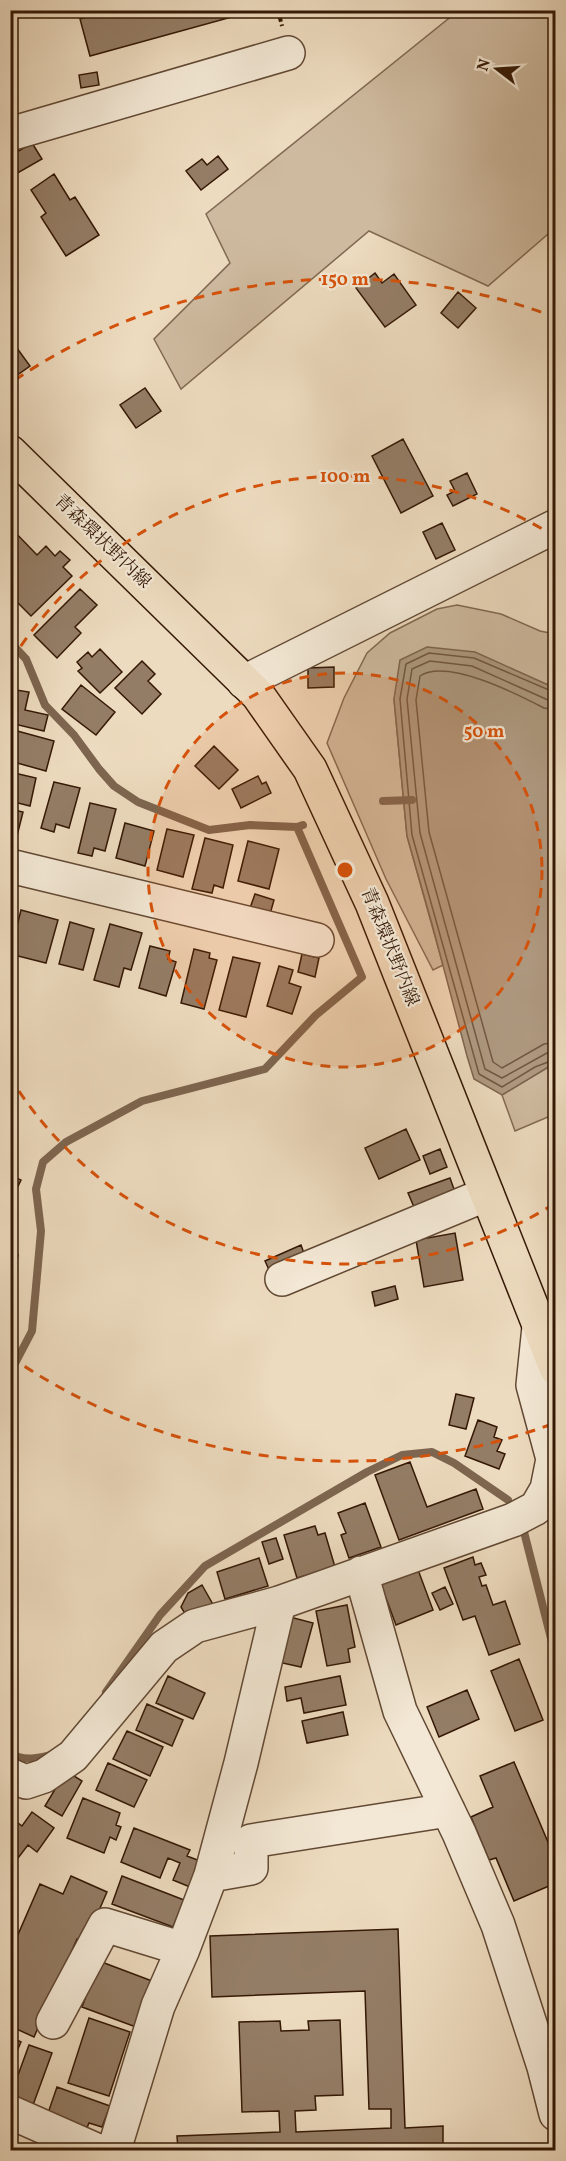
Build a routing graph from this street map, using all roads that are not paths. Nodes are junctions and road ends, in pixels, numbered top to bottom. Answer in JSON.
{"nodes":[{"id":1,"x":288,"y":53,"type":"dead end"},
{"id":2,"x":10,"y":134,"type":"edge"},
{"id":3,"x":10,"y":452,"type":"edge"},
{"id":4,"x":555,"y":526,"type":"edge"},
{"id":5,"x":244,"y":682,"type":"junction"},
{"id":6,"x":10,"y":866,"type":"edge"},
{"id":7,"x":317,"y":940,"type":"dead end"},
{"id":8,"x":487,"y":1194,"type":"junction"},
{"id":9,"x":282,"y":1279,"type":"dead end"},
{"id":10,"x":539,"y":1326,"type":"junction"},
{"id":11,"x":555,"y":1368,"type":"edge"},
{"id":12,"x":361,"y":1574,"type":"junction"},
{"id":13,"x":279,"y":1603,"type":"junction"},
{"id":14,"x":10,"y":1775,"type":"edge"},
{"id":15,"x":448,"y":1810,"type":"junction"},
{"id":16,"x":211,"y":1875,"type":"junction"},
{"id":17,"x":183,"y":1949,"type":"junction"},
{"id":18,"x":53,"y":2022,"type":"dead end"},
{"id":19,"x":10,"y":2112,"type":"edge"},
{"id":20,"x":555,"y":2114,"type":"edge"},
{"id":21,"x":96,"y":2151,"type":"edge"},
{"id":22,"x":114,"y":2151,"type":"edge"}],
"edges":[{"from":1,"to":2,"type":"street"},
{"from":3,"to":5,"type":"main road","name":"青森環状野内線"},
{"from":4,"to":5,"type":"street"},
{"from":5,"to":8,"type":"main road","name":"青森環状野内線"},
{"from":6,"to":7,"type":"street"},
{"from":8,"to":9,"type":"street"},
{"from":8,"to":10,"type":"main road","name":"青森環状野内線"},
{"from":10,"to":11,"type":"main road","name":"青森環状野内線"},
{"from":10,"to":12,"type":"street"},
{"from":12,"to":13,"type":"street"},
{"from":12,"to":15,"type":"street"},
{"from":13,"to":14,"type":"street"},
{"from":13,"to":16,"type":"street"},
{"from":15,"to":16,"type":"street"},
{"from":15,"to":20,"type":"street"},
{"from":16,"to":17,"type":"street"},
{"from":17,"to":18,"type":"street"},
{"from":17,"to":22,"type":"street"},
{"from":19,"to":21,"type":"street"}]}
